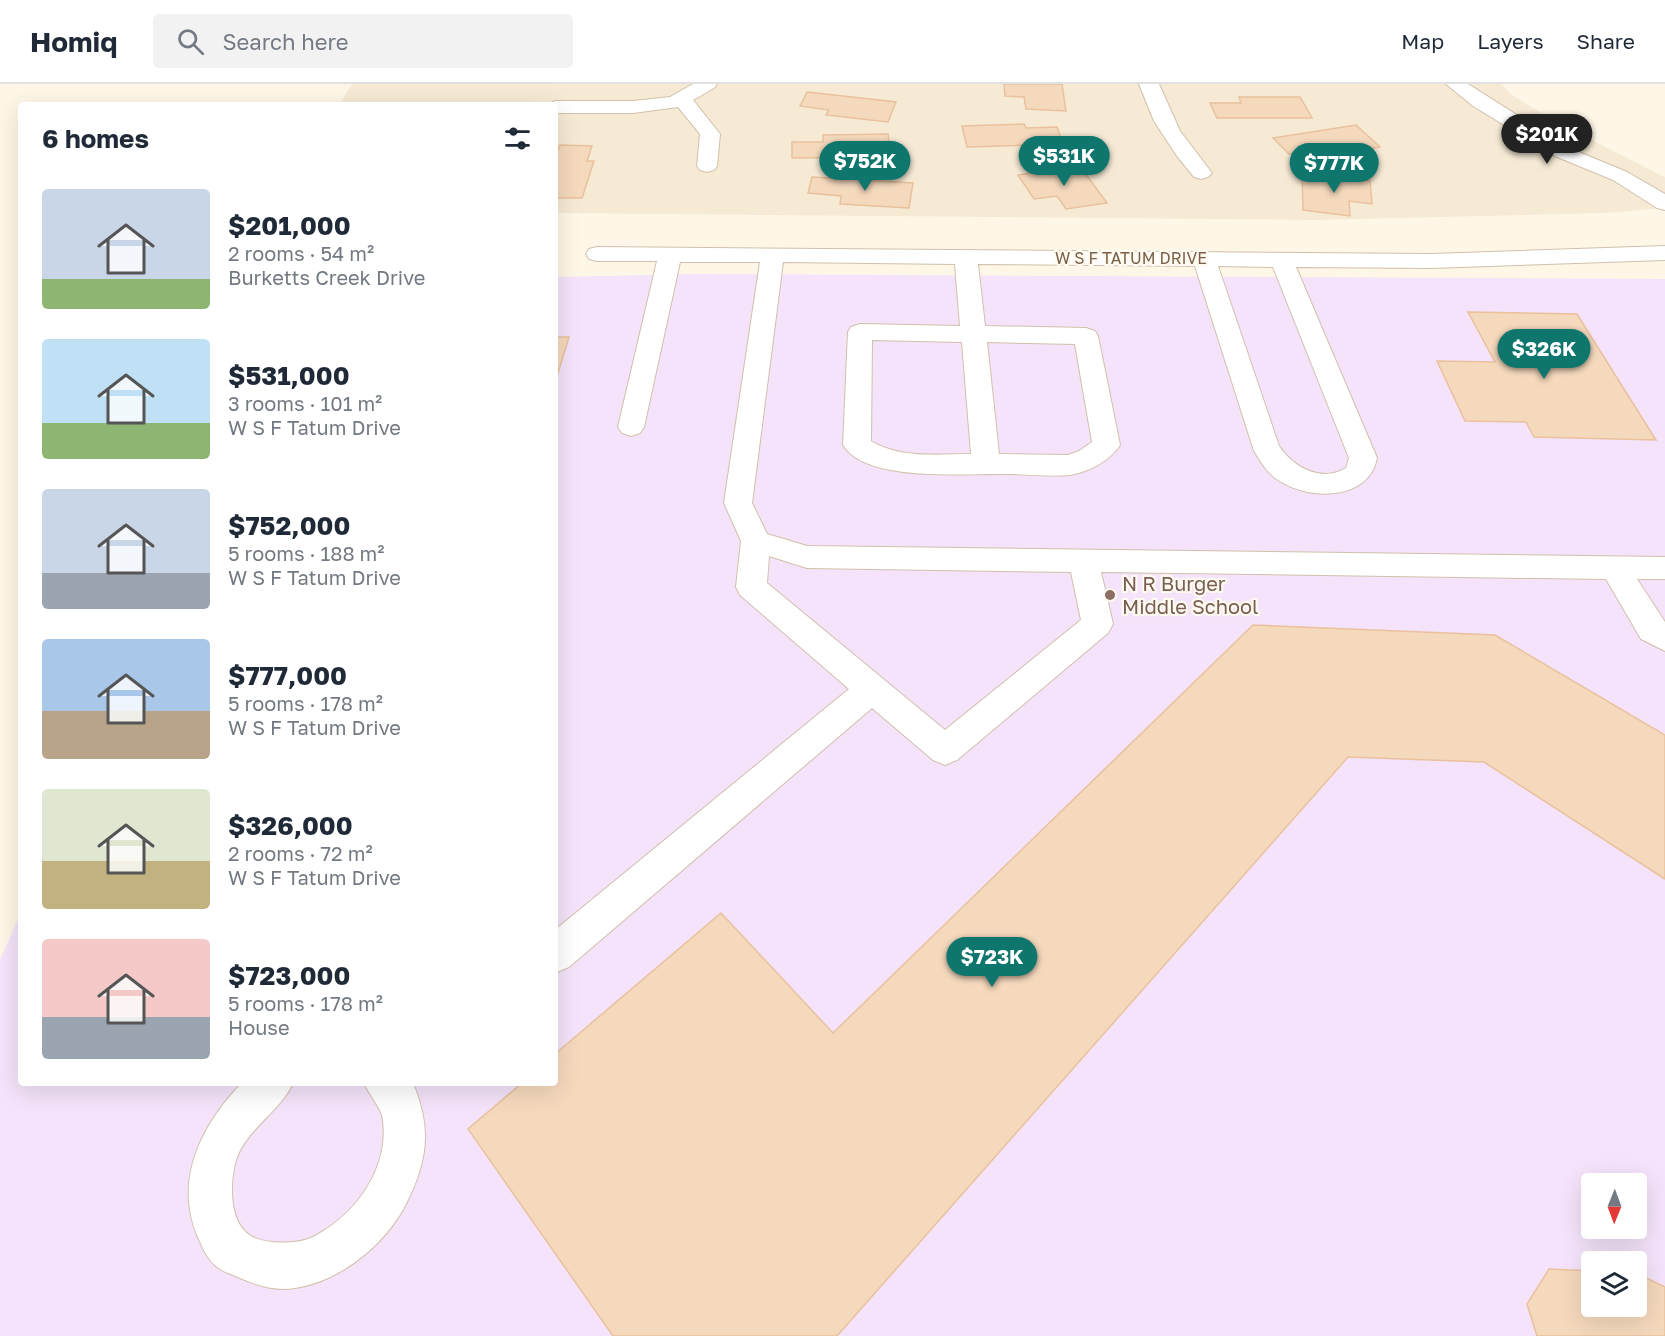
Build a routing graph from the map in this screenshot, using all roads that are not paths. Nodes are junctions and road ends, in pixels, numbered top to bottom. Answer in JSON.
{"nodes":[{"id":1,"x":707,"y":84,"type":"edge"},
{"id":2,"x":1149,"y":84,"type":"edge"},
{"id":3,"x":1456,"y":84,"type":"edge"},
{"id":4,"x":681,"y":98,"type":"junction"},
{"id":5,"x":558,"y":107,"type":"edge"},
{"id":6,"x":707,"y":166,"type":"dead end"},
{"id":7,"x":1201,"y":173,"type":"dead end"},
{"id":8,"x":1665,"y":204,"type":"edge"},
{"id":9,"x":1665,"y":253,"type":"edge"},
{"id":10,"x":597,"y":254,"type":"dead end"},
{"id":11,"x":670,"y":255,"type":"junction"},
{"id":12,"x":772,"y":256,"type":"junction"},
{"id":13,"x":966,"y":257,"type":"junction"},
{"id":14,"x":1204,"y":259,"type":"junction"},
{"id":15,"x":1281,"y":259,"type":"junction"},
{"id":16,"x":973,"y":334,"type":"junction"},
{"id":17,"x":631,"y":427,"type":"dead end"},
{"id":18,"x":986,"y":464,"type":"junction"},
{"id":19,"x":756,"y":541,"type":"junction"},
{"id":20,"x":1084,"y":560,"type":"junction"},
{"id":21,"x":1614,"y":567,"type":"junction"},
{"id":22,"x":1665,"y":568,"type":"edge"},
{"id":23,"x":1665,"y":638,"type":"edge"},
{"id":24,"x":872,"y":689,"type":"junction"},
{"id":25,"x":558,"y":951,"type":"edge"},
{"id":26,"x":268,"y":1086,"type":"edge"},
{"id":27,"x":392,"y":1086,"type":"edge"}],
"edges":[{"from":1,"to":4,"type":"street"},
{"from":2,"to":7,"type":"street"},
{"from":3,"to":8,"type":"street"},
{"from":4,"to":5,"type":"street"},
{"from":4,"to":6,"type":"street"},
{"from":9,"to":15,"type":"street","name":"W S F TATUM DRIVE"},
{"from":10,"to":11,"type":"street","name":"W S F TATUM DRIVE"},
{"from":11,"to":12,"type":"street","name":"W S F TATUM DRIVE"},
{"from":11,"to":17,"type":"street"},
{"from":12,"to":13,"type":"street","name":"W S F TATUM DRIVE"},
{"from":12,"to":19,"type":"street"},
{"from":13,"to":14,"type":"street","name":"W S F TATUM DRIVE"},
{"from":13,"to":16,"type":"street"},
{"from":14,"to":15,"type":"street","name":"W S F TATUM DRIVE"},
{"from":14,"to":15,"type":"street"},
{"from":16,"to":18,"type":"street"},
{"from":16,"to":18,"type":"street"},
{"from":16,"to":18,"type":"street"},
{"from":19,"to":20,"type":"street"},
{"from":19,"to":24,"type":"street"},
{"from":20,"to":21,"type":"street"},
{"from":20,"to":24,"type":"street"},
{"from":21,"to":22,"type":"street"},
{"from":21,"to":23,"type":"street"},
{"from":24,"to":25,"type":"street"},
{"from":26,"to":27,"type":"street"}]}
